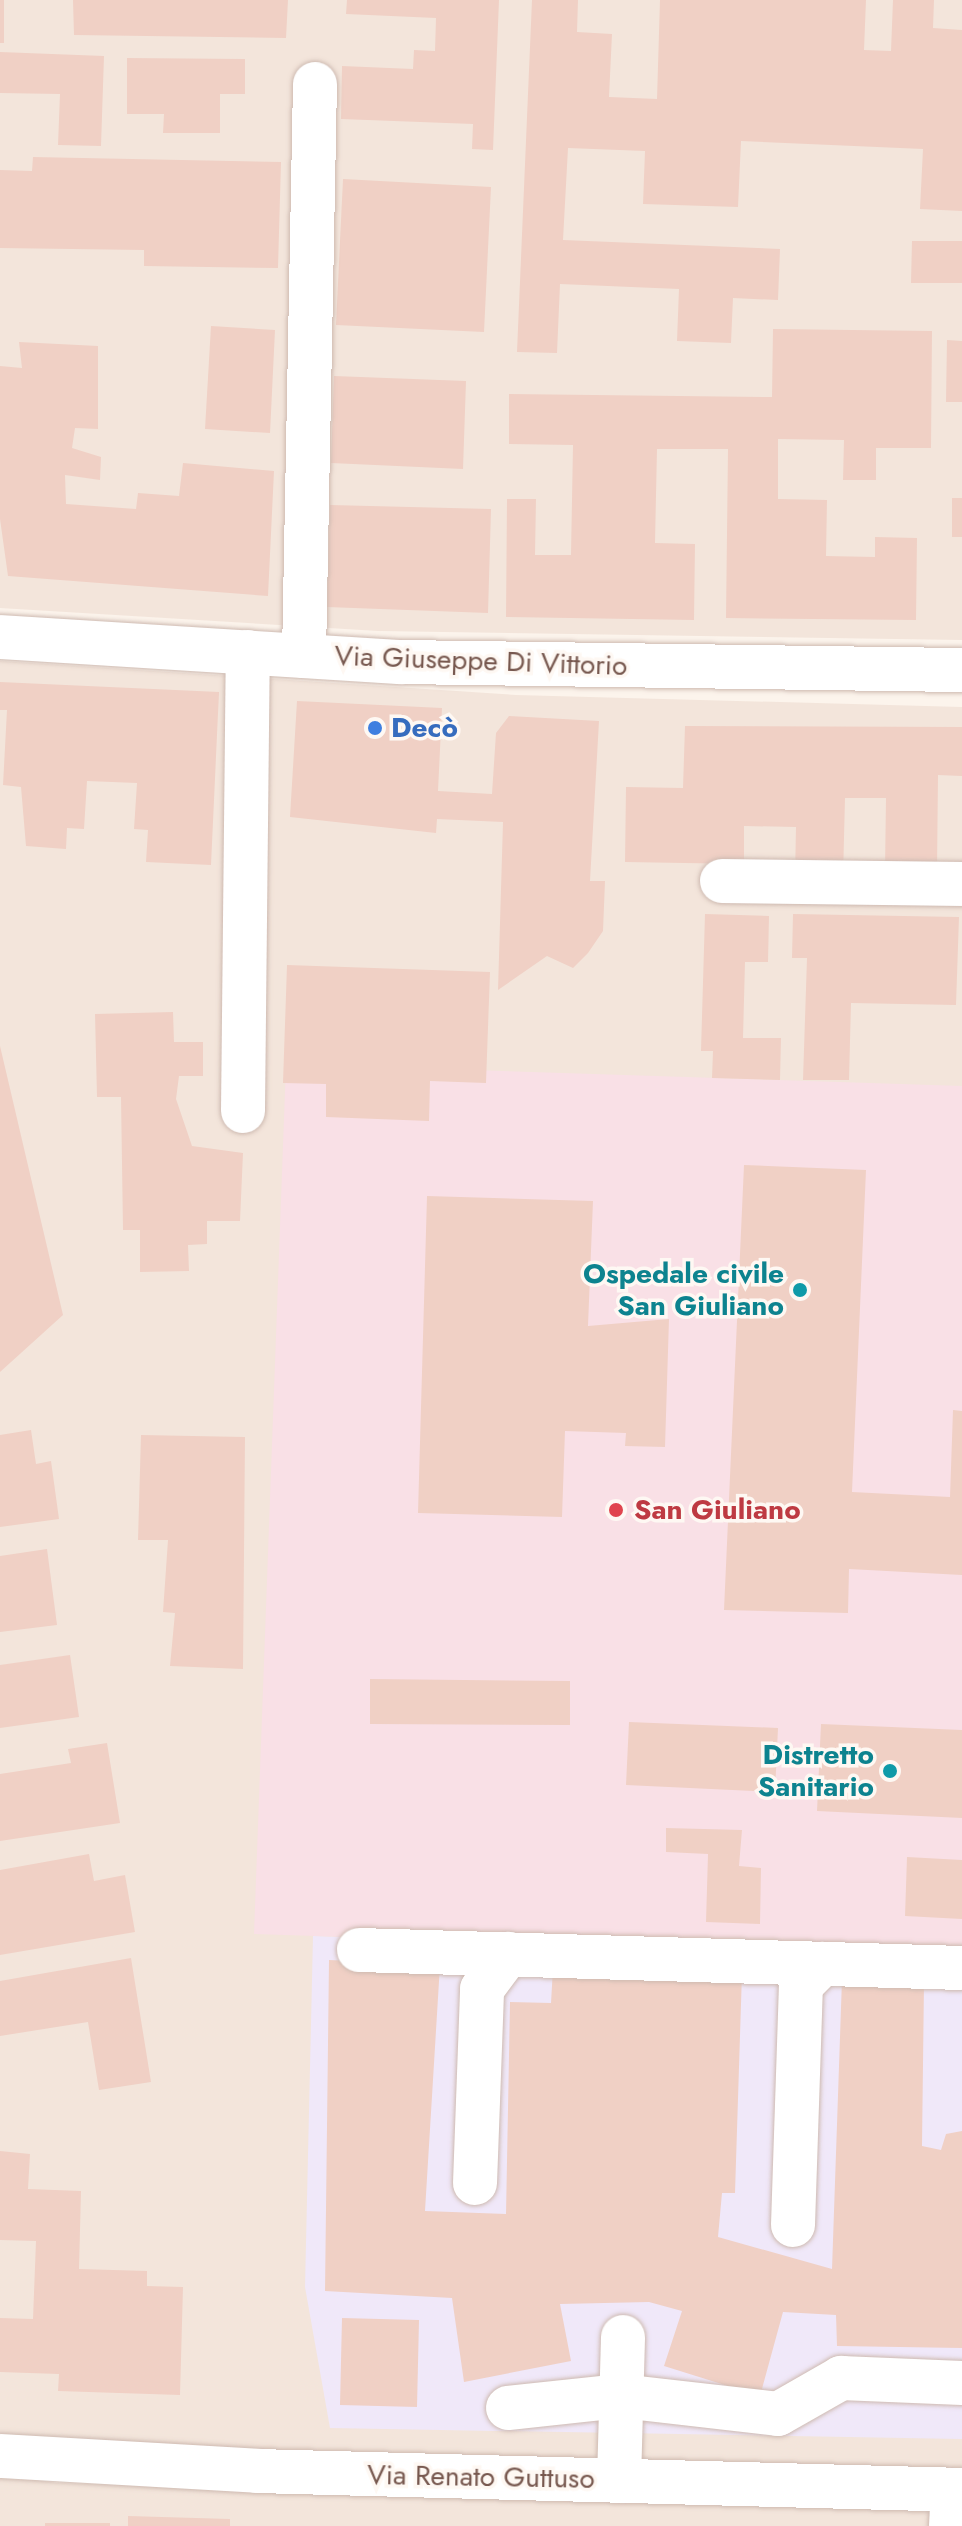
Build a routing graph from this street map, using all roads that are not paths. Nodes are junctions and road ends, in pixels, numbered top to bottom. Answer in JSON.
{"nodes":[{"id":1,"x":315,"y":84,"type":"dead end"},
{"id":2,"x":0,"y":637,"type":"edge"},
{"id":3,"x":248,"y":652,"type":"junction"},
{"id":4,"x":304,"y":656,"type":"junction"},
{"id":5,"x":962,"y":670,"type":"edge"},
{"id":6,"x":722,"y":881,"type":"dead end"},
{"id":7,"x":962,"y":884,"type":"edge"},
{"id":8,"x":243,"y":1111,"type":"dead end"},
{"id":9,"x":359,"y":1950,"type":"dead end"},
{"id":10,"x":508,"y":1954,"type":"junction"},
{"id":11,"x":822,"y":1964,"type":"junction"},
{"id":12,"x":962,"y":1968,"type":"edge"},
{"id":13,"x":475,"y":2183,"type":"dead end"},
{"id":14,"x":793,"y":2225,"type":"dead end"},
{"id":15,"x":623,"y":2337,"type":"dead end"},
{"id":16,"x":962,"y":2383,"type":"edge"},
{"id":17,"x":621,"y":2396,"type":"junction"},
{"id":18,"x":508,"y":2408,"type":"dead end"},
{"id":19,"x":0,"y":2456,"type":"edge"},
{"id":20,"x":619,"y":2481,"type":"junction"},
{"id":21,"x":955,"y":2502,"type":"edge"}],
"edges":[{"from":1,"to":4,"type":"street"},
{"from":2,"to":3,"type":"street","name":"Via Giuseppe Di Vittorio"},
{"from":3,"to":4,"type":"street","name":"Via Giuseppe Di Vittorio"},
{"from":3,"to":8,"type":"street"},
{"from":4,"to":5,"type":"street","name":"Via Giuseppe Di Vittorio"},
{"from":6,"to":7,"type":"street"},
{"from":9,"to":10,"type":"street"},
{"from":10,"to":11,"type":"street"},
{"from":10,"to":13,"type":"street"},
{"from":11,"to":12,"type":"street"},
{"from":11,"to":14,"type":"street"},
{"from":15,"to":17,"type":"street"},
{"from":16,"to":17,"type":"street"},
{"from":17,"to":18,"type":"street"},
{"from":17,"to":20,"type":"street"},
{"from":19,"to":20,"type":"street","name":"Via Renato Guttuso"},
{"from":20,"to":21,"type":"street","name":"Via Renato Guttuso"}]}
